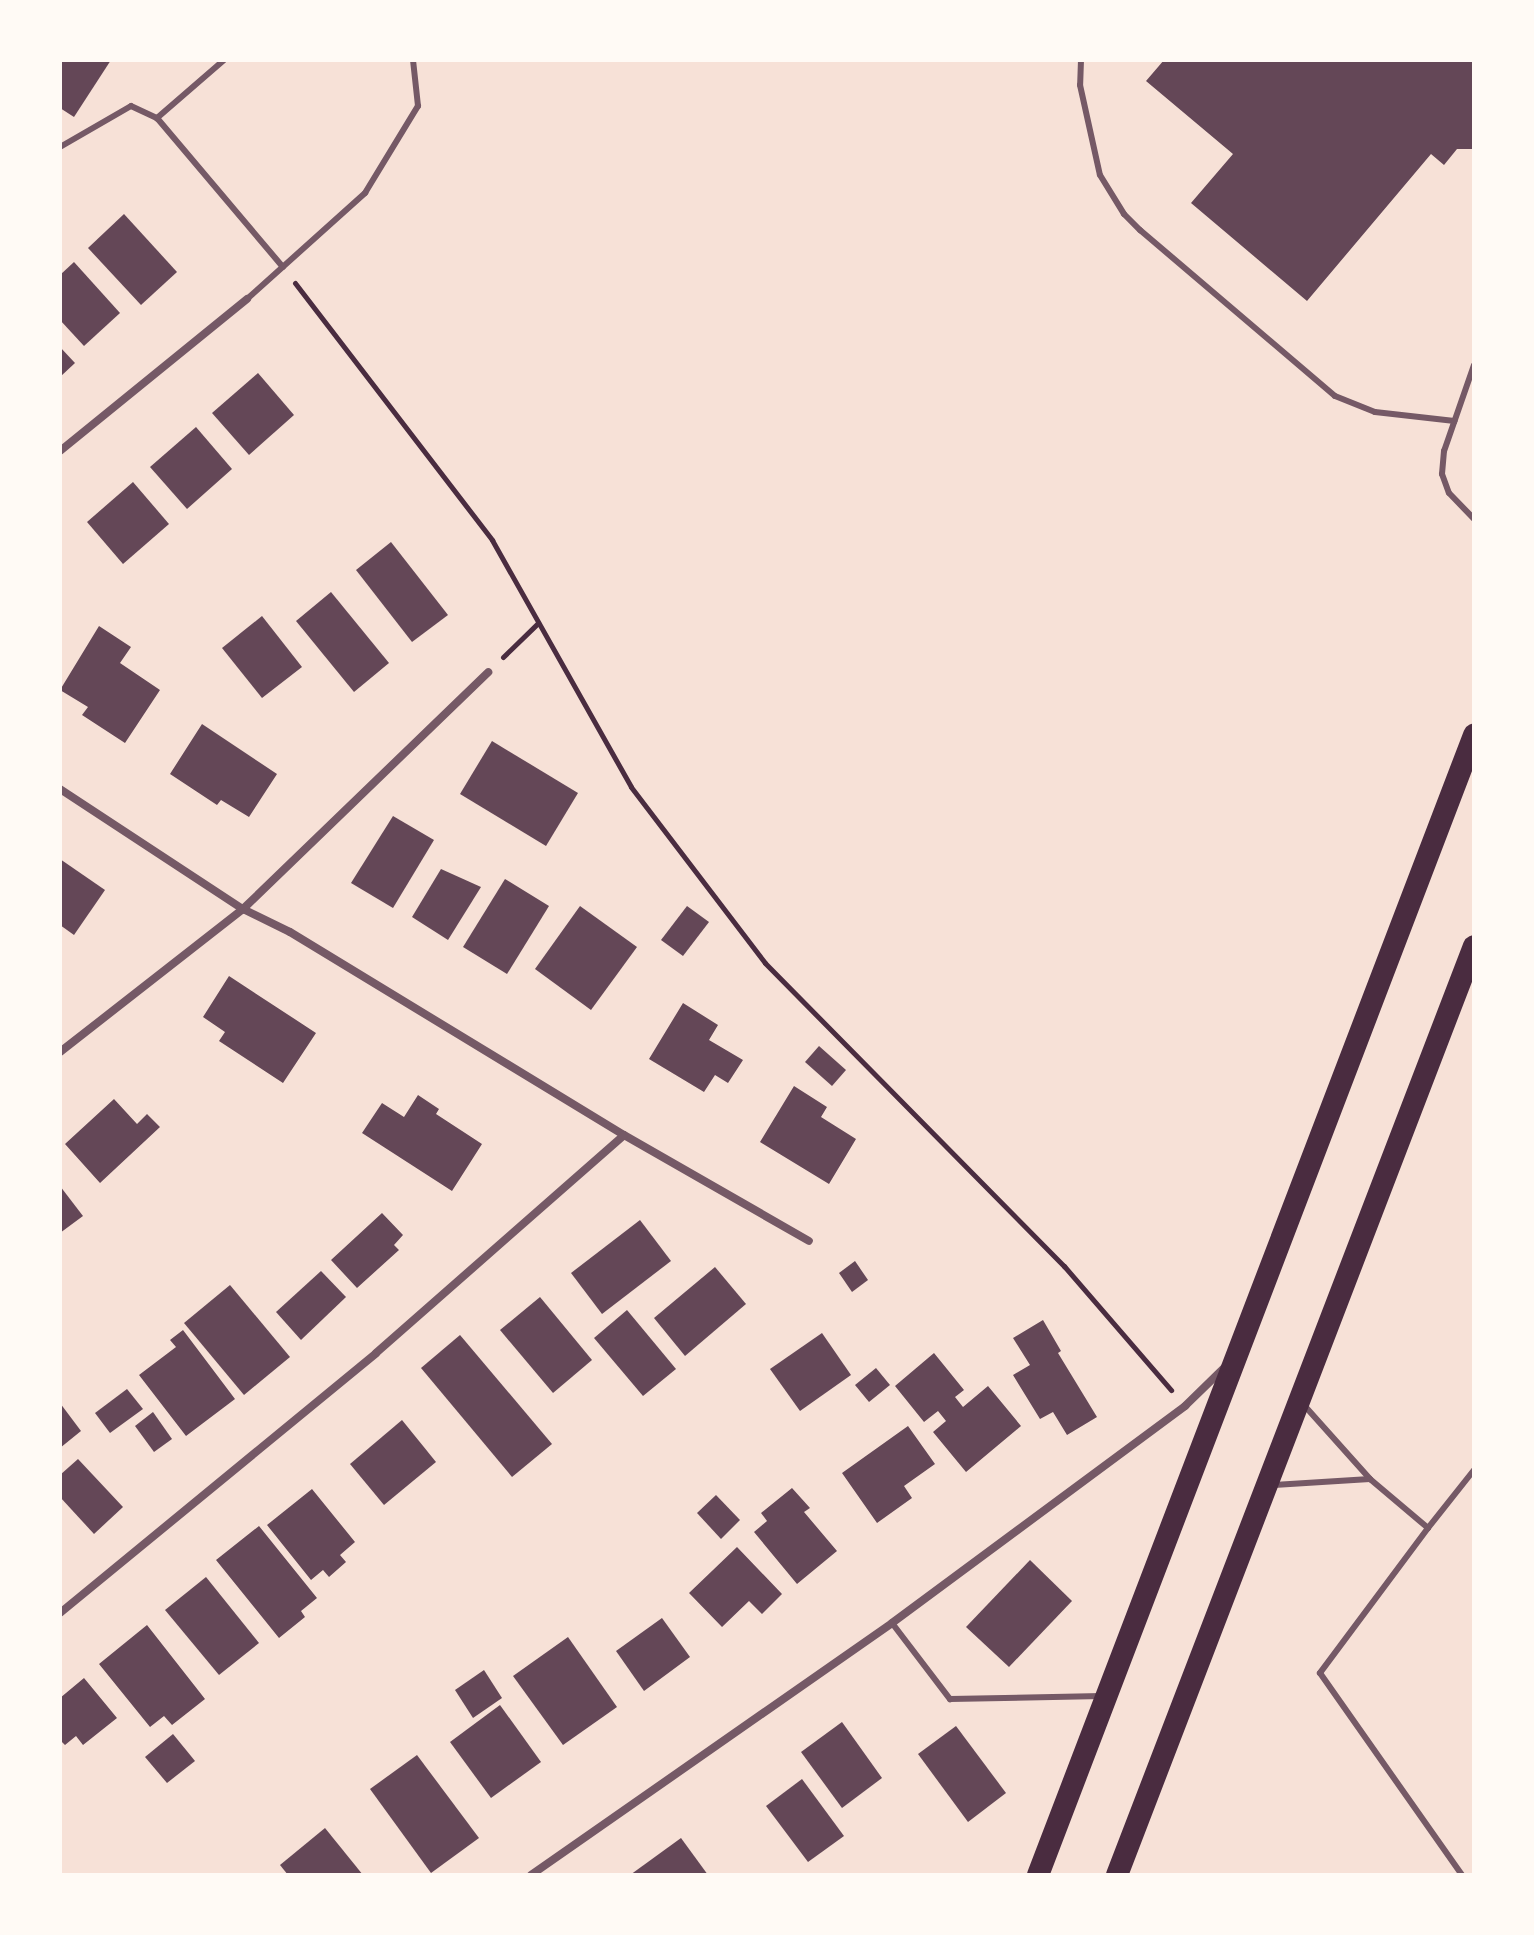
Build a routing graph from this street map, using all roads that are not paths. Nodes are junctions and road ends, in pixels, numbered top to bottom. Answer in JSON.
{"nodes":[{"id":1,"x":224,"y":60,"type":"edge"},
{"id":2,"x":413,"y":60,"type":"edge"},
{"id":3,"x":1081,"y":60,"type":"edge"},
{"id":4,"x":157,"y":118,"type":"junction"},
{"id":5,"x":60,"y":147,"type":"edge"},
{"id":6,"x":283,"y":267,"type":"junction"},
{"id":7,"x":247,"y":299,"type":"joint"},
{"id":8,"x":1474,"y":365,"type":"edge"},
{"id":9,"x":1454,"y":421,"type":"junction"},
{"id":10,"x":60,"y":451,"type":"edge"},
{"id":11,"x":1474,"y":519,"type":"edge"},
{"id":12,"x":488,"y":672,"type":"road end"},
{"id":13,"x":1474,"y":735,"type":"edge"},
{"id":14,"x":60,"y":789,"type":"edge"},
{"id":15,"x":243,"y":909,"type":"junction"},
{"id":16,"x":1474,"y":946,"type":"edge"},
{"id":17,"x":60,"y":1052,"type":"edge"},
{"id":18,"x":624,"y":1135,"type":"junction"},
{"id":19,"x":809,"y":1241,"type":"dead end"},
{"id":20,"x":1235,"y":1357,"type":"junction"},
{"id":21,"x":1300,"y":1401,"type":"junction"},
{"id":22,"x":1474,"y":1470,"type":"edge"},
{"id":23,"x":1370,"y":1479,"type":"junction"},
{"id":24,"x":1268,"y":1485,"type":"junction"},
{"id":25,"x":1428,"y":1528,"type":"junction"},
{"id":26,"x":61,"y":1610,"type":"edge"},
{"id":27,"x":892,"y":1623,"type":"junction"},
{"id":28,"x":1106,"y":1696,"type":"junction"},
{"id":29,"x":531,"y":1875,"type":"edge"},
{"id":30,"x":1038,"y":1875,"type":"edge"},
{"id":31,"x":1117,"y":1875,"type":"edge"},
{"id":32,"x":1462,"y":1875,"type":"edge"}],
"edges":[{"from":1,"to":4,"type":"lane"},
{"from":2,"to":6,"type":"lane"},
{"from":3,"to":9,"type":"lane"},
{"from":4,"to":5,"type":"lane"},
{"from":4,"to":6,"type":"lane"},
{"from":6,"to":7,"type":"lane"},
{"from":7,"to":10,"type":"street"},
{"from":8,"to":9,"type":"lane"},
{"from":9,"to":11,"type":"lane"},
{"from":12,"to":15,"type":"street"},
{"from":13,"to":20,"type":"highway"},
{"from":14,"to":15,"type":"street"},
{"from":15,"to":17,"type":"street"},
{"from":15,"to":18,"type":"street"},
{"from":16,"to":21,"type":"highway"},
{"from":18,"to":19,"type":"street"},
{"from":18,"to":26,"type":"street"},
{"from":20,"to":27,"type":"street"},
{"from":20,"to":28,"type":"highway"},
{"from":21,"to":23,"type":"lane"},
{"from":21,"to":24,"type":"highway"},
{"from":22,"to":25,"type":"lane"},
{"from":23,"to":24,"type":"lane"},
{"from":23,"to":25,"type":"lane"},
{"from":24,"to":31,"type":"highway"},
{"from":25,"to":32,"type":"lane"},
{"from":27,"to":28,"type":"lane"},
{"from":27,"to":29,"type":"street"},
{"from":28,"to":30,"type":"highway"}]}
